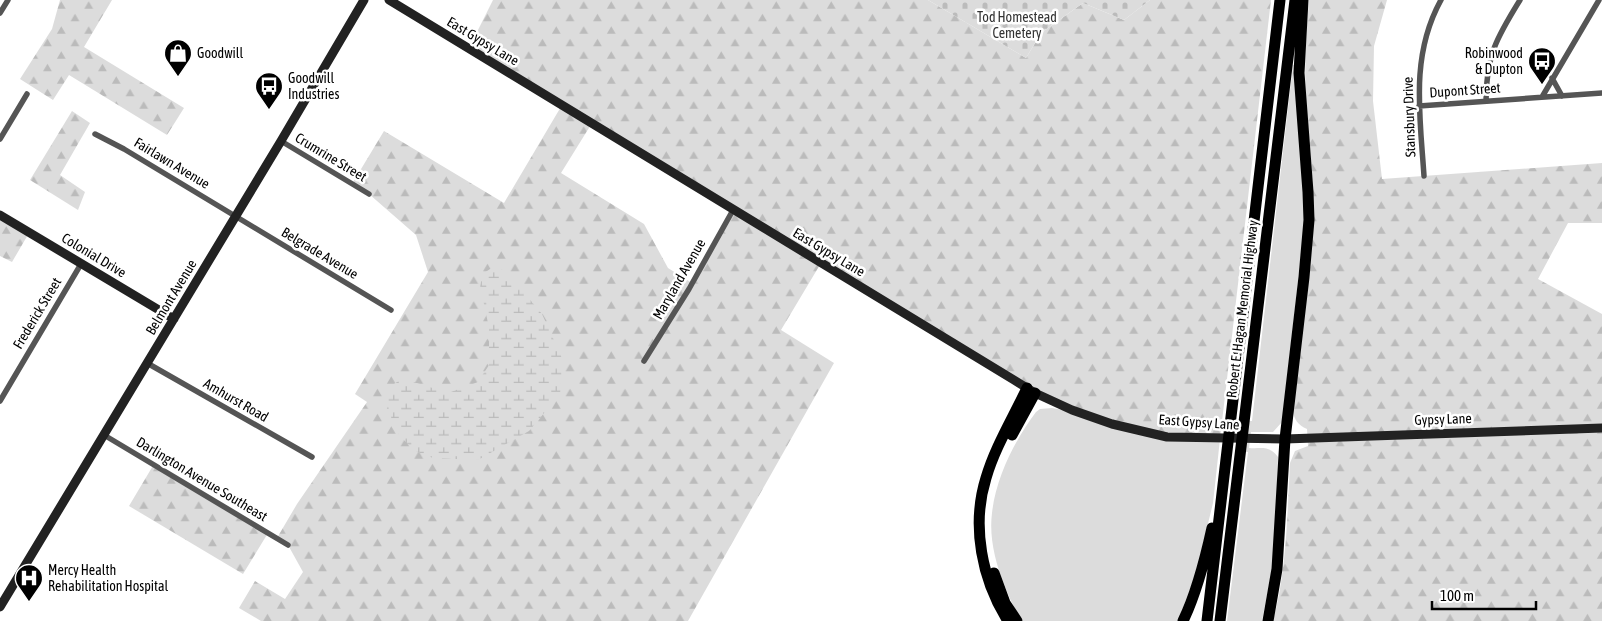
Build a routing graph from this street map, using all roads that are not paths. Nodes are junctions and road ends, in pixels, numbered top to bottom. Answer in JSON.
{"nodes":[{"id":1,"x":8,"y":0,"type":"edge"},
{"id":2,"x":364,"y":0,"type":"edge"},
{"id":3,"x":389,"y":0,"type":"edge"},
{"id":4,"x":1280,"y":0,"type":"edge"},
{"id":5,"x":1295,"y":0,"type":"edge"},
{"id":6,"x":1303,"y":0,"type":"edge"},
{"id":7,"x":1441,"y":0,"type":"edge"},
{"id":8,"x":1520,"y":0,"type":"edge"},
{"id":9,"x":1599,"y":0,"type":"edge"},
{"id":10,"x":0,"y":13,"type":"edge"},
{"id":11,"x":1552,"y":78,"type":"junction"},
{"id":12,"x":1602,"y":93,"type":"edge"},
{"id":13,"x":27,"y":94,"type":"dead end"},
{"id":14,"x":1562,"y":96,"type":"junction"},
{"id":15,"x":1542,"y":97,"type":"junction"},
{"id":16,"x":1486,"y":101,"type":"junction"},
{"id":17,"x":1419,"y":106,"type":"junction"},
{"id":18,"x":95,"y":134,"type":"dead end"},
{"id":19,"x":0,"y":138,"type":"edge"},
{"id":20,"x":281,"y":141,"type":"junction"},
{"id":21,"x":1424,"y":176,"type":"dead end"},
{"id":22,"x":369,"y":194,"type":"dead end"},
{"id":23,"x":733,"y":210,"type":"junction"},
{"id":24,"x":0,"y":215,"type":"edge"},
{"id":25,"x":236,"y":216,"type":"junction"},
{"id":26,"x":81,"y":264,"type":"junction"},
{"id":27,"x":391,"y":310,"type":"dead end"},
{"id":28,"x":174,"y":319,"type":"junction"},
{"id":29,"x":644,"y":361,"type":"dead end"},
{"id":30,"x":147,"y":363,"type":"junction"},
{"id":31,"x":1031,"y":391,"type":"junction"},
{"id":32,"x":0,"y":401,"type":"edge"},
{"id":33,"x":1602,"y":428,"type":"edge"},
{"id":34,"x":104,"y":435,"type":"junction"},
{"id":35,"x":1285,"y":439,"type":"junction"},
{"id":36,"x":312,"y":457,"type":"dead end"},
{"id":37,"x":1220,"y":508,"type":"junction"},
{"id":38,"x":288,"y":545,"type":"dead end"},
{"id":39,"x":0,"y":607,"type":"edge"},
{"id":40,"x":1008,"y":621,"type":"edge"},
{"id":41,"x":1017,"y":621,"type":"edge"},
{"id":42,"x":1183,"y":621,"type":"edge"},
{"id":43,"x":1207,"y":621,"type":"edge"},
{"id":44,"x":1220,"y":621,"type":"edge"},
{"id":45,"x":1268,"y":621,"type":"edge"}],
"edges":[{"from":1,"to":10,"type":"street"},
{"from":2,"to":20,"type":"main road","name":"Belmont Avenue"},
{"from":3,"to":23,"type":"main road","name":"East Gypsy Lane"},
{"from":4,"to":37,"type":"highway","name":"Robert E. Hagan Memorial Highway"},
{"from":5,"to":44,"type":"highway","name":"Robert E. Hagan Memorial Highway"},
{"from":6,"to":35,"type":"highway"},
{"from":7,"to":17,"type":"street","name":"Stansbury Drive"},
{"from":8,"to":16,"type":"street"},
{"from":9,"to":11,"type":"street"},
{"from":11,"to":14,"type":"street"},
{"from":11,"to":15,"type":"street"},
{"from":12,"to":14,"type":"street","name":"Dupont Street"},
{"from":13,"to":19,"type":"street"},
{"from":14,"to":15,"type":"street","name":"Dupont Street"},
{"from":15,"to":16,"type":"street","name":"Dupont Street"},
{"from":16,"to":17,"type":"street","name":"Dupont Street"},
{"from":17,"to":21,"type":"street","name":"Stansbury Drive"},
{"from":18,"to":25,"type":"street","name":"Fairlawn Avenue"},
{"from":20,"to":22,"type":"street","name":"Crumrine Street"},
{"from":20,"to":25,"type":"main road","name":"Belmont Avenue"},
{"from":23,"to":29,"type":"street","name":"Maryland Avenue"},
{"from":23,"to":31,"type":"main road","name":"East Gypsy Lane"},
{"from":24,"to":26,"type":"main road","name":"Colonial Drive"},
{"from":25,"to":27,"type":"street","name":"Belgrade Avenue"},
{"from":25,"to":28,"type":"main road","name":"Belmont Avenue"},
{"from":26,"to":28,"type":"main road","name":"Colonial Drive"},
{"from":26,"to":32,"type":"street","name":"Frederick Street"},
{"from":28,"to":30,"type":"main road","name":"Belmont Avenue"},
{"from":30,"to":34,"type":"main road","name":"Belmont Avenue"},
{"from":30,"to":36,"type":"street","name":"Amhurst Road"},
{"from":31,"to":35,"type":"main road","name":"East Gypsy Lane"},
{"from":31,"to":40,"type":"highway"},
{"from":31,"to":41,"type":"highway"},
{"from":33,"to":35,"type":"main road","name":"Gypsy Lane"},
{"from":34,"to":38,"type":"street","name":"Darlington Avenue Southeast"},
{"from":34,"to":39,"type":"main road","name":"Belmont Avenue"},
{"from":35,"to":45,"type":"highway"},
{"from":37,"to":42,"type":"highway"},
{"from":37,"to":43,"type":"highway","name":"Robert E. Hagan Memorial Highway"}]}
